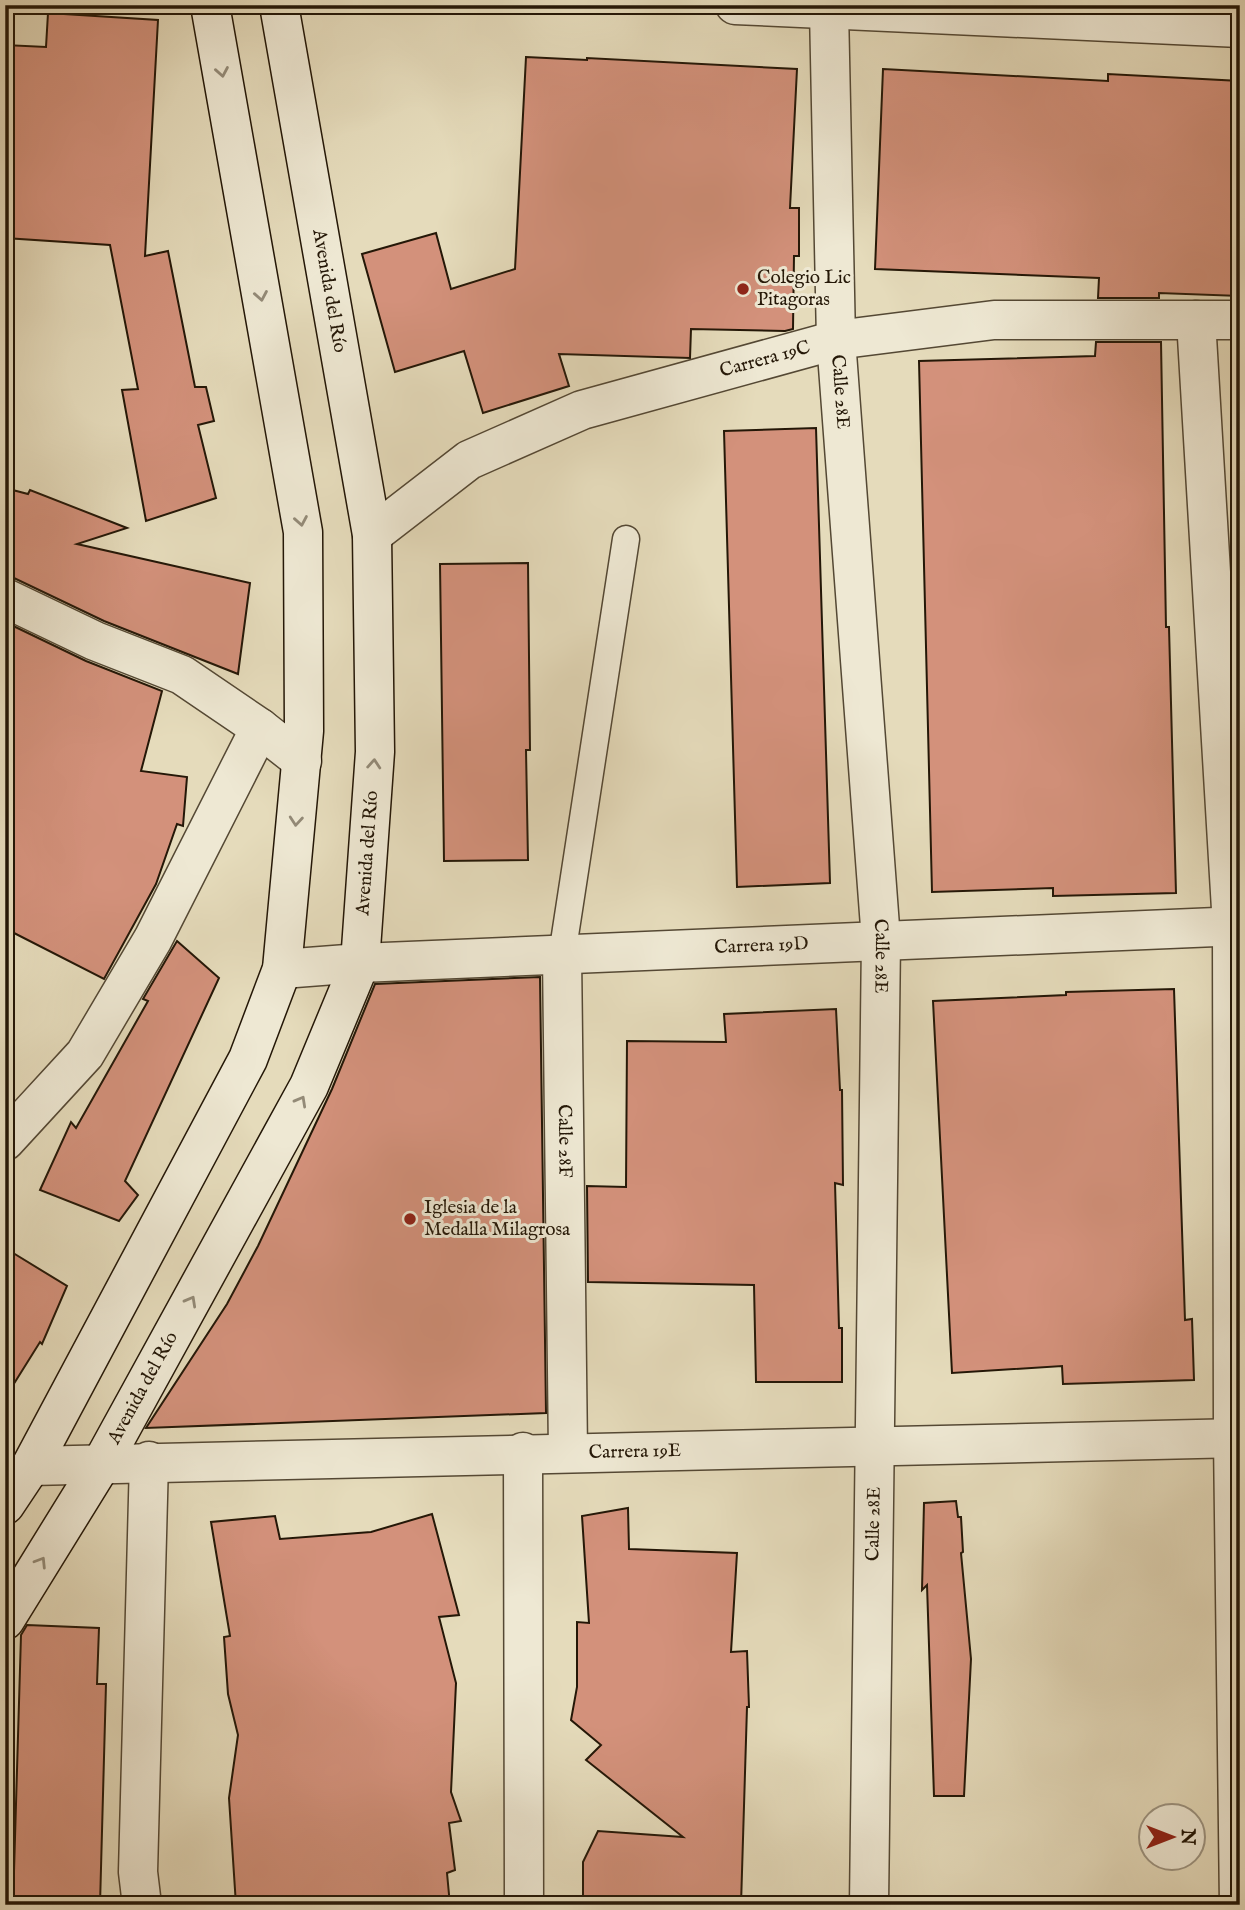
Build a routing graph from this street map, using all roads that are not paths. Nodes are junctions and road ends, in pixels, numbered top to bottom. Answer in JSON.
{"nodes":[{"id":1,"x":210,"y":5,"type":"edge"},
{"id":2,"x":279,"y":5,"type":"edge"},
{"id":3,"x":735,"y":5,"type":"edge"},
{"id":4,"x":829,"y":10,"type":"junction"},
{"id":5,"x":1240,"y":28,"type":"edge"},
{"id":6,"x":1196,"y":320,"type":"junction"},
{"id":7,"x":1240,"y":320,"type":"edge"},
{"id":8,"x":836,"y":340,"type":"junction"},
{"id":9,"x":372,"y":535,"type":"junction"},
{"id":10,"x":626,"y":539,"type":"dead end"},
{"id":11,"x":5,"y":598,"type":"edge"},
{"id":12,"x":260,"y":728,"type":"junction"},
{"id":13,"x":302,"y":761,"type":"junction"},
{"id":14,"x":1236,"y":926,"type":"edge"},
{"id":15,"x":881,"y":940,"type":"junction"},
{"id":16,"x":562,"y":955,"type":"junction"},
{"id":17,"x":360,"y":963,"type":"junction"},
{"id":18,"x":282,"y":968,"type":"junction"},
{"id":19,"x":5,"y":1140,"type":"edge"},
{"id":20,"x":1237,"y":1438,"type":"edge"},
{"id":21,"x":875,"y":1445,"type":"junction"},
{"id":22,"x":523,"y":1452,"type":"junction"},
{"id":23,"x":568,"y":1452,"type":"junction"},
{"id":24,"x":149,"y":1461,"type":"junction"},
{"id":25,"x":102,"y":1463,"type":"junction"},
{"id":26,"x":31,"y":1466,"type":"junction"},
{"id":27,"x":5,"y":1505,"type":"edge"},
{"id":28,"x":5,"y":1620,"type":"edge"},
{"id":29,"x":142,"y":1905,"type":"edge"},
{"id":30,"x":524,"y":1905,"type":"edge"},
{"id":31,"x":869,"y":1905,"type":"edge"},
{"id":32,"x":1239,"y":1905,"type":"edge"}],
"edges":[{"from":1,"to":13,"type":"street","one_way":true},
{"from":2,"to":9,"type":"street","name":"Avenida del Río"},
{"from":3,"to":4,"type":"street"},
{"from":4,"to":5,"type":"street"},
{"from":4,"to":8,"type":"street","name":"Calle 28E"},
{"from":6,"to":7,"type":"street","name":"Carrera 19C"},
{"from":6,"to":8,"type":"street","name":"Carrera 19C"},
{"from":6,"to":14,"type":"street"},
{"from":8,"to":9,"type":"street","name":"Carrera 19C"},
{"from":8,"to":15,"type":"street","name":"Calle 28E"},
{"from":17,"to":9,"type":"street","name":"Avenida del Río","one_way":true},
{"from":10,"to":16,"type":"lane"},
{"from":11,"to":12,"type":"street"},
{"from":12,"to":13,"type":"street"},
{"from":12,"to":19,"type":"street"},
{"from":13,"to":18,"type":"street","one_way":true},
{"from":14,"to":15,"type":"street","name":"Carrera 19D"},
{"from":14,"to":20,"type":"street"},
{"from":15,"to":16,"type":"street","name":"Carrera 19D"},
{"from":15,"to":21,"type":"street","name":"Calle 28E"},
{"from":16,"to":17,"type":"street","name":"Carrera 19D"},
{"from":16,"to":23,"type":"street","name":"Calle 28F"},
{"from":17,"to":18,"type":"street","name":"Carrera 19D"},
{"from":25,"to":17,"type":"street","name":"Avenida del Río","one_way":true},
{"from":18,"to":26,"type":"street"},
{"from":20,"to":21,"type":"street","name":"Carrera 19E"},
{"from":20,"to":32,"type":"street"},
{"from":21,"to":23,"type":"street","name":"Carrera 19E"},
{"from":21,"to":31,"type":"street","name":"Calle 28E"},
{"from":22,"to":23,"type":"street","name":"Carrera 19E"},
{"from":22,"to":24,"type":"street","name":"Carrera 19E"},
{"from":22,"to":30,"type":"street"},
{"from":24,"to":25,"type":"street","name":"Carrera 19E"},
{"from":24,"to":29,"type":"street"},
{"from":25,"to":26,"type":"street","name":"Carrera 19E"},
{"from":28,"to":25,"type":"street","name":"Avenida del Río","one_way":true},
{"from":26,"to":27,"type":"street"}]}
